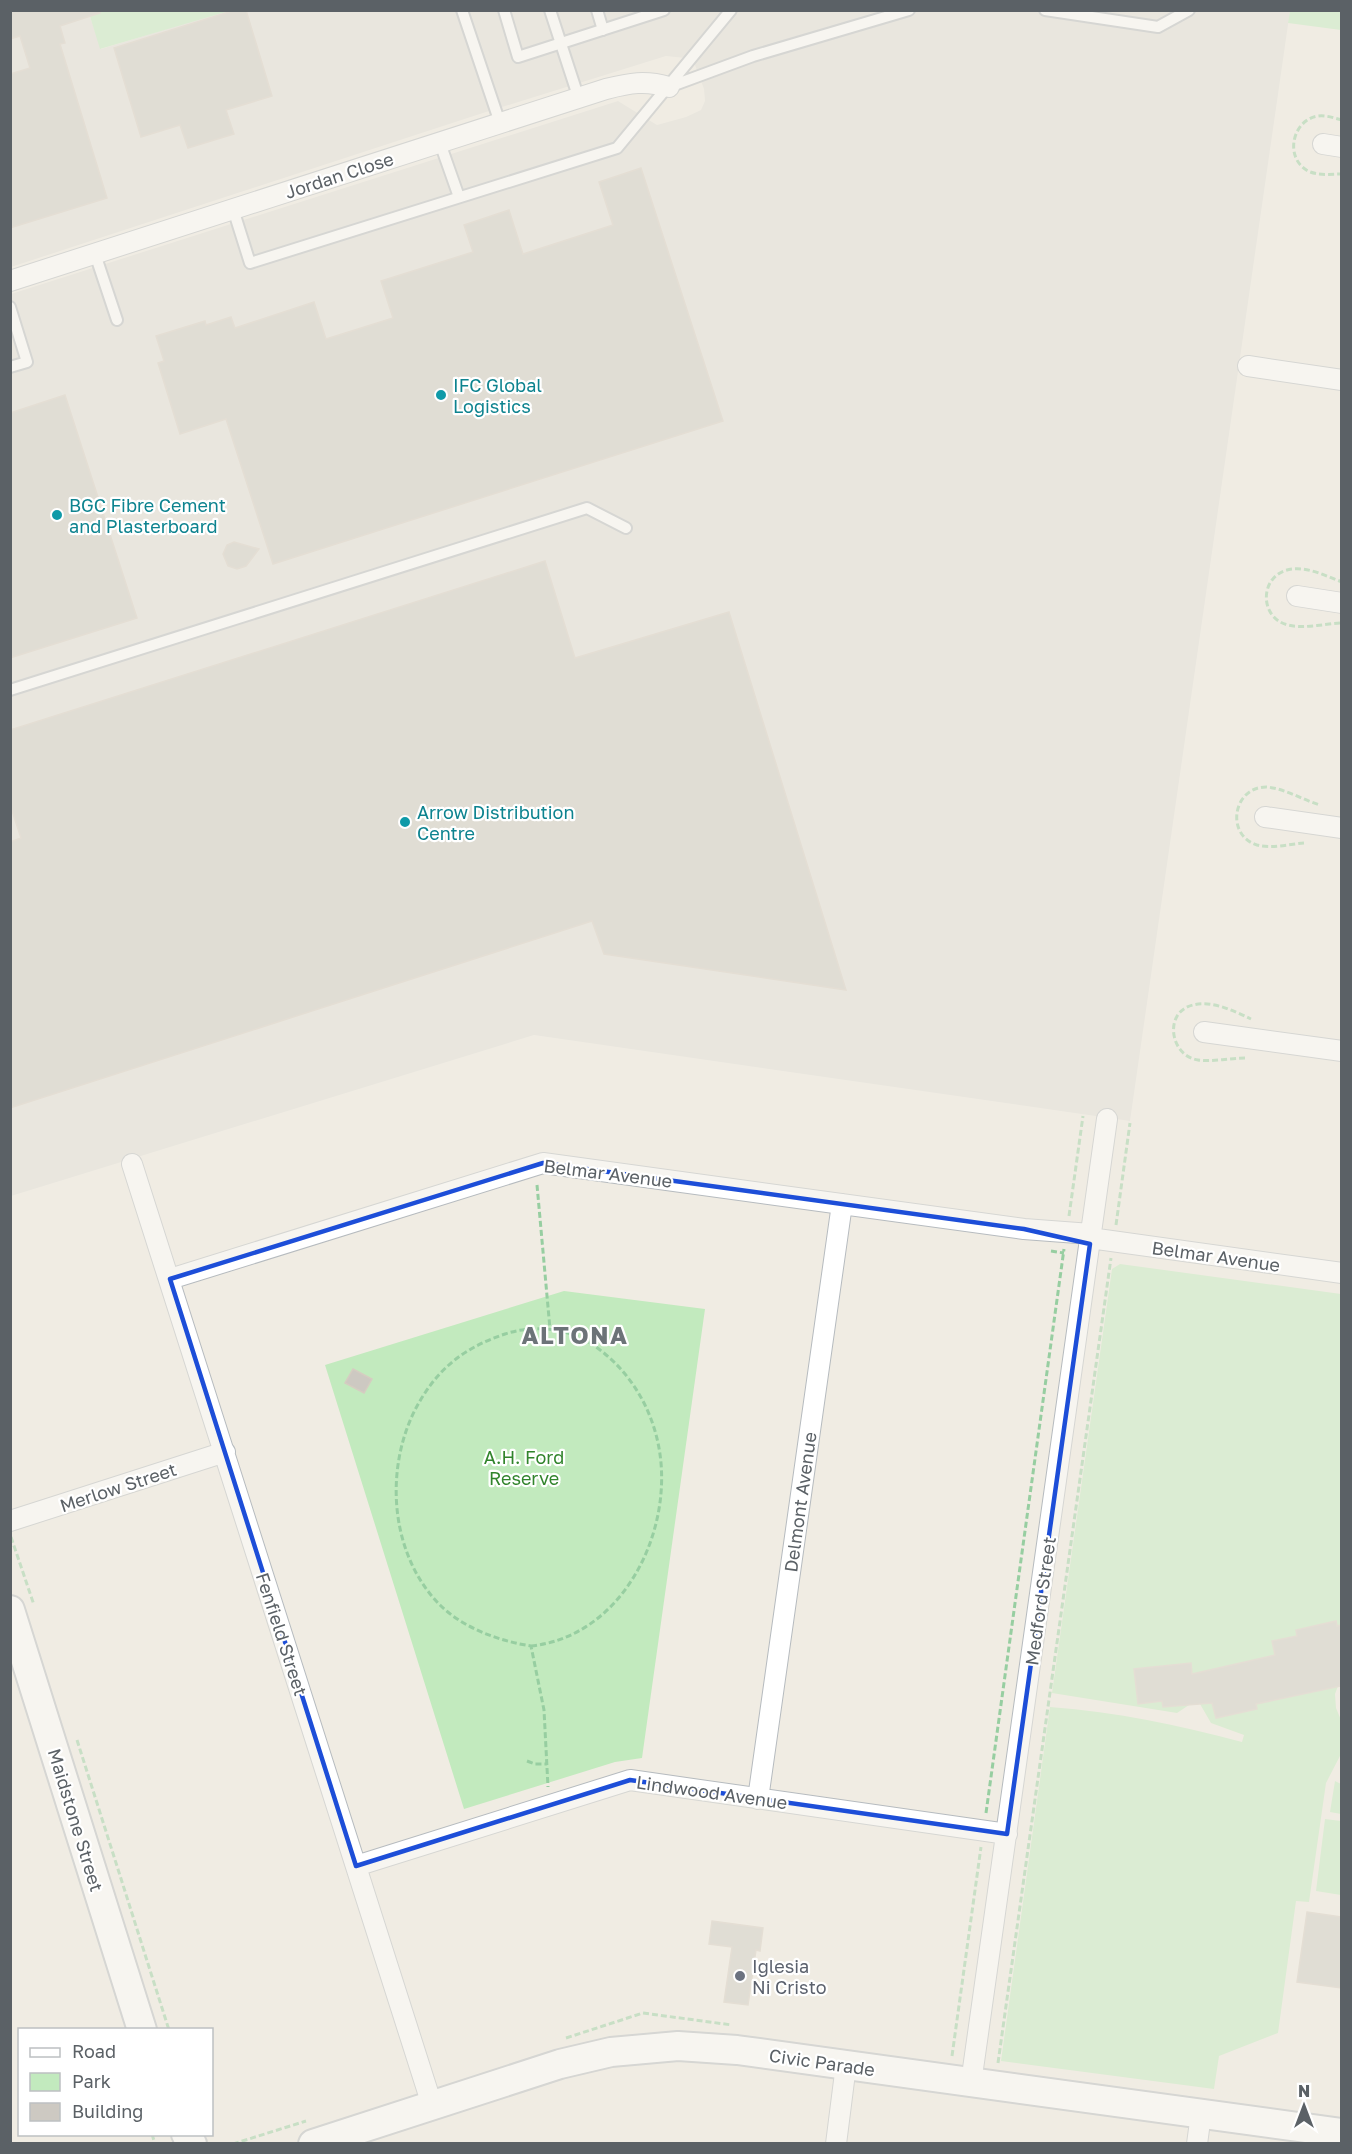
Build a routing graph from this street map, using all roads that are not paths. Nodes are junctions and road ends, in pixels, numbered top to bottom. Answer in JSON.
{"nodes":[{"id":1,"x":462,"y":10,"type":"edge"},
{"id":2,"x":504,"y":10,"type":"edge"},
{"id":3,"x":550,"y":10,"type":"edge"},
{"id":4,"x":597,"y":10,"type":"edge"},
{"id":5,"x":664,"y":10,"type":"edge"},
{"id":6,"x":731,"y":10,"type":"edge"},
{"id":7,"x":909,"y":10,"type":"edge"},
{"id":8,"x":1045,"y":10,"type":"edge"},
{"id":9,"x":1189,"y":10,"type":"edge"},
{"id":10,"x":603,"y":30,"type":"junction"},
{"id":11,"x":561,"y":43,"type":"junction"},
{"id":12,"x":669,"y":87,"type":"junction"},
{"id":13,"x":579,"y":99,"type":"junction"},
{"id":14,"x":500,"y":123,"type":"junction"},
{"id":15,"x":440,"y":143,"type":"junction"},
{"id":16,"x":459,"y":198,"type":"junction"},
{"id":17,"x":233,"y":209,"type":"junction"},
{"id":18,"x":95,"y":254,"type":"junction"},
{"id":19,"x":10,"y":281,"type":"edge"},
{"id":20,"x":10,"y":307,"type":"edge"},
{"id":21,"x":117,"y":321,"type":"dead end"},
{"id":22,"x":1248,"y":366,"type":"dead end"},
{"id":23,"x":10,"y":367,"type":"edge"},
{"id":24,"x":1341,"y":380,"type":"edge"},
{"id":25,"x":626,"y":528,"type":"dead end"},
{"id":26,"x":1297,"y":596,"type":"dead end"},
{"id":27,"x":1341,"y":603,"type":"edge"},
{"id":28,"x":10,"y":690,"type":"edge"},
{"id":29,"x":1265,"y":817,"type":"dead end"},
{"id":30,"x":1341,"y":828,"type":"edge"},
{"id":31,"x":1204,"y":1032,"type":"dead end"},
{"id":32,"x":1341,"y":1051,"type":"edge"},
{"id":33,"x":1107,"y":1119,"type":"dead end"},
{"id":34,"x":132,"y":1164,"type":"dead end"},
{"id":35,"x":842,"y":1204,"type":"junction"},
{"id":36,"x":1090,"y":1239,"type":"junction"},
{"id":37,"x":1341,"y":1273,"type":"edge"},
{"id":38,"x":170,"y":1279,"type":"junction"},
{"id":39,"x":225,"y":1452,"type":"junction"},
{"id":40,"x":10,"y":1521,"type":"edge"},
{"id":41,"x":23,"y":1609,"type":"edge"},
{"id":42,"x":758,"y":1799,"type":"junction"},
{"id":43,"x":1007,"y":1834,"type":"junction"},
{"id":44,"x":356,"y":1866,"type":"junction"},
{"id":45,"x":141,"y":2028,"type":"edge"},
{"id":46,"x":846,"y":2065,"type":"junction"},
{"id":47,"x":971,"y":2083,"type":"junction"},
{"id":48,"x":432,"y":2104,"type":"junction"},
{"id":49,"x":1201,"y":2114,"type":"junction"},
{"id":50,"x":311,"y":2132,"type":"edge"},
{"id":51,"x":1341,"y":2133,"type":"edge"},
{"id":52,"x":836,"y":2144,"type":"edge"},
{"id":53,"x":1197,"y":2144,"type":"edge"}],
"edges":[{"from":1,"to":14,"type":"lane"},
{"from":2,"to":11,"type":"lane"},
{"from":3,"to":11,"type":"lane"},
{"from":4,"to":10,"type":"lane"},
{"from":5,"to":10,"type":"lane"},
{"from":6,"to":12,"type":"lane"},
{"from":7,"to":12,"type":"lane"},
{"from":8,"to":9,"type":"lane"},
{"from":10,"to":11,"type":"lane"},
{"from":11,"to":13,"type":"lane"},
{"from":12,"to":13,"type":"street","name":"Jordan Close"},
{"from":12,"to":16,"type":"lane"},
{"from":13,"to":14,"type":"street","name":"Jordan Close"},
{"from":14,"to":15,"type":"street","name":"Jordan Close"},
{"from":15,"to":16,"type":"lane"},
{"from":15,"to":17,"type":"street","name":"Jordan Close"},
{"from":16,"to":17,"type":"lane"},
{"from":17,"to":18,"type":"street","name":"Jordan Close"},
{"from":18,"to":19,"type":"street","name":"Jordan Close"},
{"from":18,"to":21,"type":"lane"},
{"from":20,"to":23,"type":"lane"},
{"from":22,"to":24,"type":"street"},
{"from":25,"to":28,"type":"lane"},
{"from":26,"to":27,"type":"street"},
{"from":29,"to":30,"type":"street"},
{"from":31,"to":32,"type":"street"},
{"from":33,"to":36,"type":"street","name":"Medford Street"},
{"from":34,"to":38,"type":"street","name":"Fenfield Street"},
{"from":35,"to":36,"type":"street","name":"Belmar Avenue"},
{"from":35,"to":38,"type":"street","name":"Belmar Avenue"},
{"from":35,"to":42,"type":"street","name":"Delmont Avenue"},
{"from":36,"to":37,"type":"street","name":"Belmar Avenue"},
{"from":36,"to":43,"type":"street","name":"Medford Street"},
{"from":38,"to":39,"type":"street","name":"Fenfield Street"},
{"from":39,"to":40,"type":"street","name":"Merlow Street"},
{"from":39,"to":44,"type":"street","name":"Fenfield Street"},
{"from":41,"to":45,"type":"street","name":"Maidstone Street"},
{"from":42,"to":43,"type":"street","name":"Lindwood Avenue"},
{"from":42,"to":44,"type":"street","name":"Lindwood Avenue"},
{"from":43,"to":47,"type":"street","name":"Medford Street"},
{"from":44,"to":48,"type":"street","name":"Fenfield Street"},
{"from":46,"to":47,"type":"street","name":"Civic Parade"},
{"from":46,"to":48,"type":"street","name":"Civic Parade"},
{"from":46,"to":52,"type":"street"},
{"from":47,"to":49,"type":"street","name":"Civic Parade"},
{"from":48,"to":50,"type":"street","name":"Civic Parade"},
{"from":49,"to":51,"type":"street","name":"Civic Parade"},
{"from":49,"to":53,"type":"street"}]}
